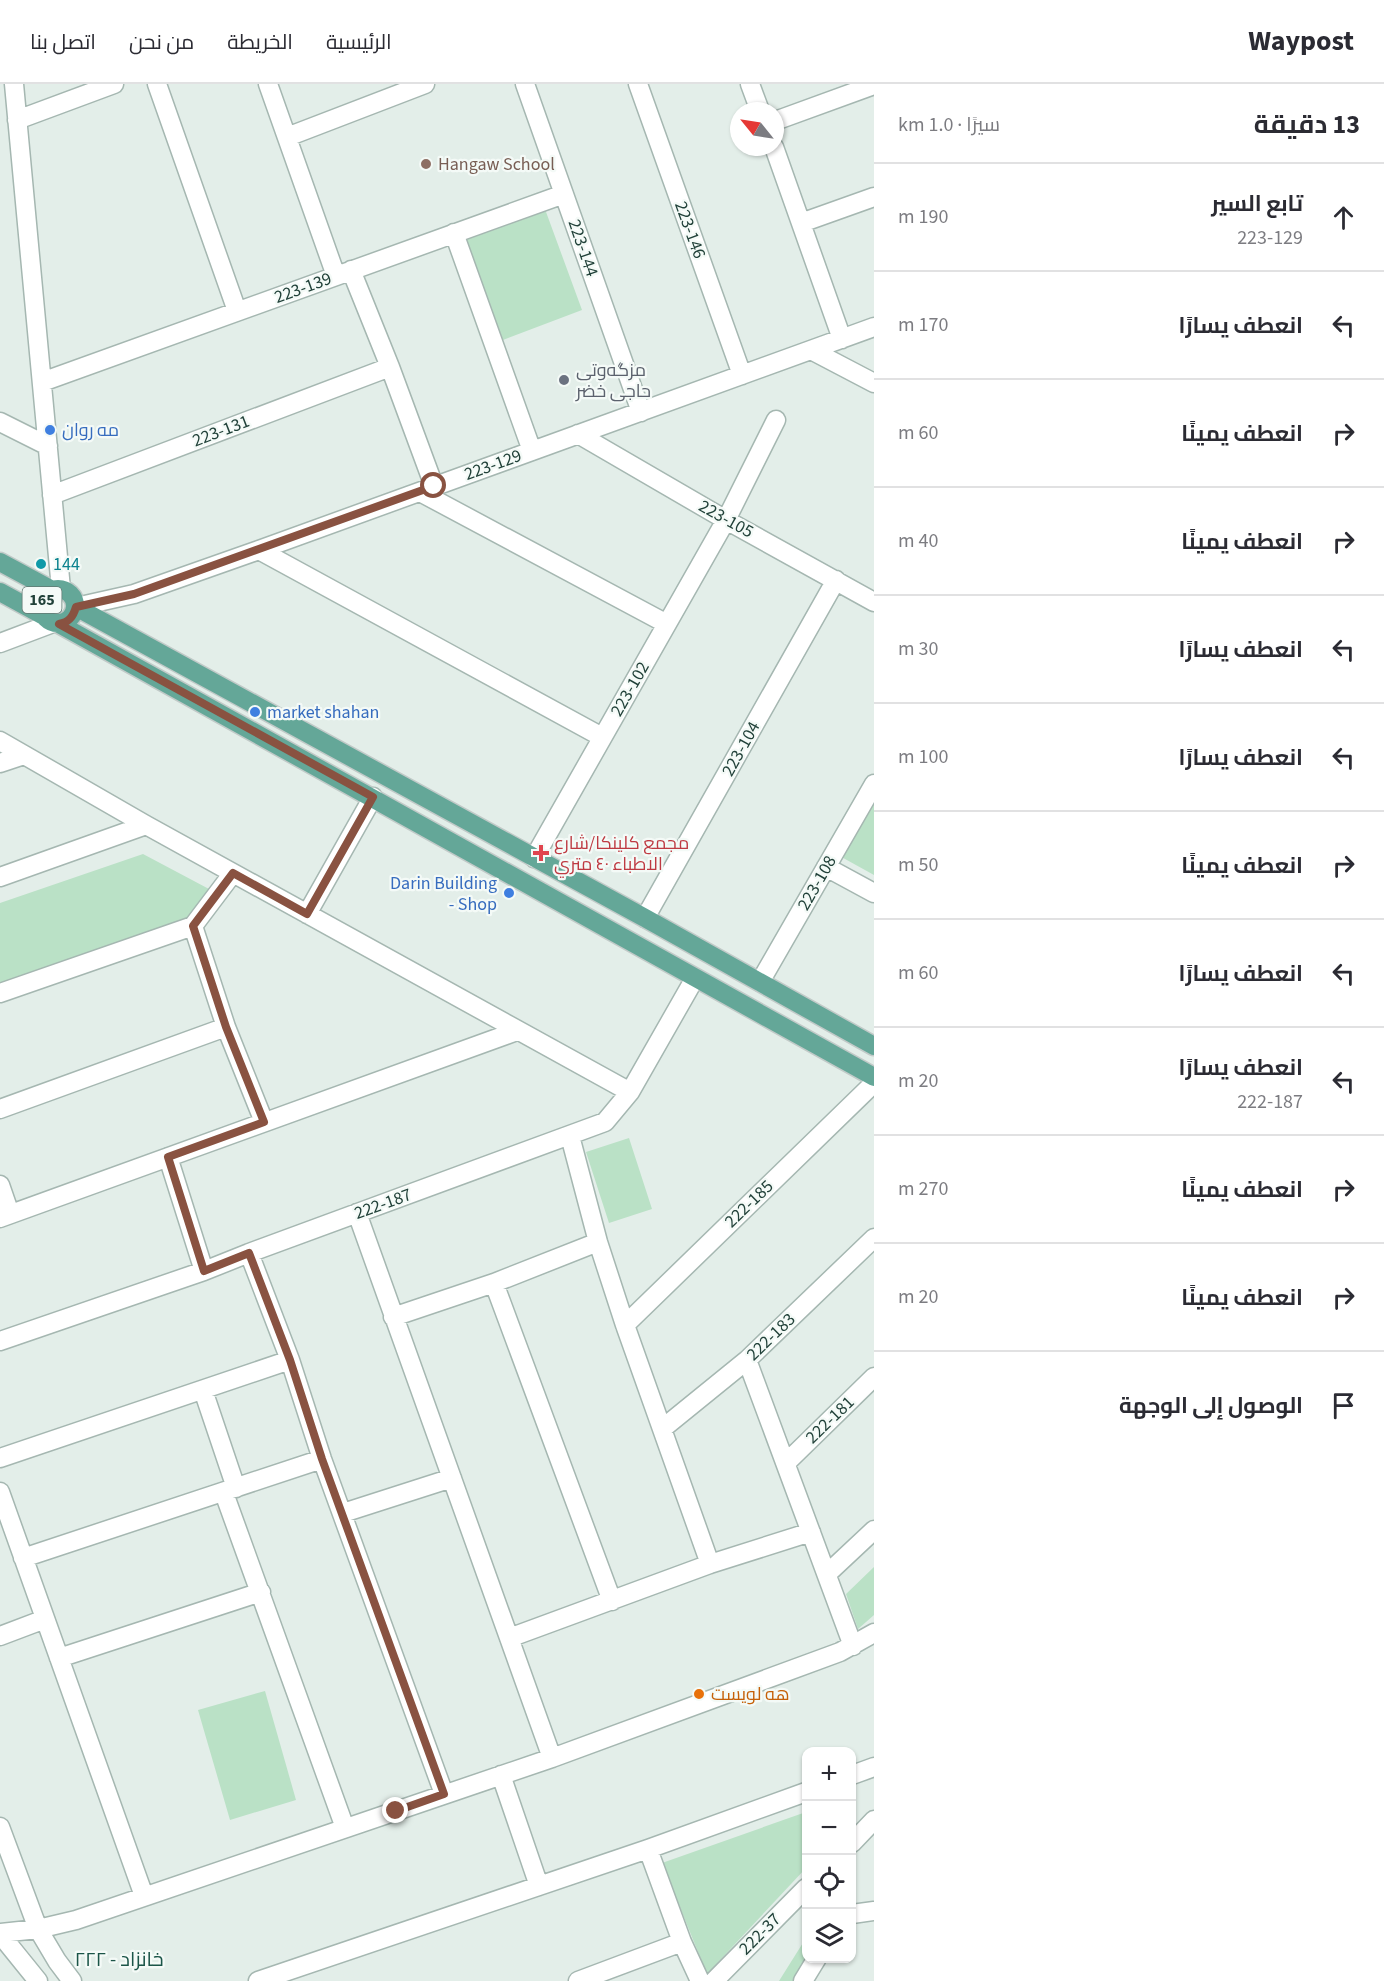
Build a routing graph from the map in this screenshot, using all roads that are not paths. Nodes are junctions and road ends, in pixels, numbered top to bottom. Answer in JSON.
{"nodes":[{"id":1,"x":14,"y":84,"type":"edge"},
{"id":2,"x":114,"y":84,"type":"edge"},
{"id":3,"x":157,"y":84,"type":"edge"},
{"id":4,"x":268,"y":84,"type":"edge"},
{"id":5,"x":425,"y":84,"type":"edge"},
{"id":6,"x":525,"y":84,"type":"edge"},
{"id":7,"x":638,"y":84,"type":"edge"},
{"id":8,"x":750,"y":84,"type":"edge"},
{"id":9,"x":874,"y":85,"type":"edge"},
{"id":10,"x":405,"y":87,"type":"edge"},
{"id":11,"x":757,"y":102,"type":"edge"},
{"id":12,"x":784,"y":118,"type":"edge"},
{"id":13,"x":18,"y":120,"type":"junction"},
{"id":14,"x":287,"y":137,"type":"junction"},
{"id":15,"x":777,"y":156,"type":"edge"},
{"id":16,"x":564,"y":194,"type":"junction"},
{"id":17,"x":874,"y":197,"type":"edge"},
{"id":18,"x":801,"y":223,"type":"junction"},
{"id":19,"x":454,"y":233,"type":"junction"},
{"id":20,"x":344,"y":273,"type":"junction"},
{"id":21,"x":237,"y":311,"type":"junction"},
{"id":22,"x":874,"y":327,"type":"edge"},
{"id":23,"x":842,"y":339,"type":"junction"},
{"id":24,"x":811,"y":350,"type":"junction"},
{"id":25,"x":390,"y":368,"type":"junction"},
{"id":26,"x":742,"y":375,"type":"junction"},
{"id":27,"x":42,"y":382,"type":"junction"},
{"id":28,"x":874,"y":383,"type":"edge"},
{"id":29,"x":641,"y":412,"type":"junction"},
{"id":30,"x":776,"y":420,"type":"dead end"},
{"id":31,"x":0,"y":422,"type":"edge"},
{"id":32,"x":579,"y":434,"type":"junction"},
{"id":33,"x":48,"y":446,"type":"junction"},
{"id":34,"x":532,"y":451,"type":"junction"},
{"id":35,"x":427,"y":489,"type":"junction"},
{"id":36,"x":52,"y":495,"type":"junction"},
{"id":37,"x":726,"y":520,"type":"junction"},
{"id":38,"x":259,"y":550,"type":"junction"},
{"id":39,"x":0,"y":562,"type":"edge"},
{"id":40,"x":836,"y":580,"type":"junction"},
{"id":41,"x":56,"y":590,"type":"junction"},
{"id":42,"x":0,"y":592,"type":"edge"},
{"id":43,"x":874,"y":602,"type":"edge"},
{"id":44,"x":76,"y":607,"type":"junction"},
{"id":45,"x":52,"y":621,"type":"junction"},
{"id":46,"x":667,"y":624,"type":"junction"},
{"id":47,"x":0,"y":643,"type":"edge"},
{"id":48,"x":602,"y":737,"type":"junction"},
{"id":49,"x":0,"y":741,"type":"edge"},
{"id":50,"x":24,"y":755,"type":"junction"},
{"id":51,"x":0,"y":763,"type":"edge"},
{"id":52,"x":873,"y":787,"type":"edge"},
{"id":53,"x":373,"y":797,"type":"junction"},
{"id":54,"x":146,"y":825,"type":"junction"},
{"id":55,"x":534,"y":858,"type":"junction"},
{"id":56,"x":826,"y":867,"type":"junction"},
{"id":57,"x":233,"y":873,"type":"junction"},
{"id":58,"x":0,"y":877,"type":"edge"},
{"id":59,"x":874,"y":893,"type":"edge"},
{"id":60,"x":307,"y":914,"type":"junction"},
{"id":61,"x":645,"y":918,"type":"junction"},
{"id":62,"x":193,"y":926,"type":"junction"},
{"id":63,"x":695,"y":978,"type":"junction"},
{"id":64,"x":760,"y":982,"type":"junction"},
{"id":65,"x":0,"y":993,"type":"edge"},
{"id":66,"x":835,"y":1024,"type":"junction"},
{"id":67,"x":226,"y":1027,"type":"junction"},
{"id":68,"x":517,"y":1031,"type":"junction"},
{"id":69,"x":874,"y":1046,"type":"edge"},
{"id":70,"x":822,"y":1048,"type":"junction"},
{"id":71,"x":874,"y":1077,"type":"edge"},
{"id":72,"x":874,"y":1083,"type":"edge"},
{"id":73,"x":630,"y":1092,"type":"junction"},
{"id":74,"x":0,"y":1108,"type":"edge"},
{"id":75,"x":264,"y":1122,"type":"junction"},
{"id":76,"x":570,"y":1136,"type":"junction"},
{"id":77,"x":168,"y":1157,"type":"junction"},
{"id":78,"x":0,"y":1185,"type":"edge"},
{"id":79,"x":357,"y":1213,"type":"junction"},
{"id":80,"x":5,"y":1216,"type":"edge"},
{"id":81,"x":874,"y":1238,"type":"edge"},
{"id":82,"x":598,"y":1242,"type":"junction"},
{"id":83,"x":249,"y":1253,"type":"junction"},
{"id":84,"x":204,"y":1271,"type":"junction"},
{"id":85,"x":494,"y":1283,"type":"junction"},
{"id":86,"x":393,"y":1317,"type":"junction"},
{"id":87,"x":625,"y":1325,"type":"junction"},
{"id":88,"x":0,"y":1341,"type":"edge"},
{"id":89,"x":290,"y":1360,"type":"junction"},
{"id":90,"x":747,"y":1360,"type":"junction"},
{"id":91,"x":874,"y":1377,"type":"edge"},
{"id":92,"x":203,"y":1390,"type":"junction"},
{"id":93,"x":662,"y":1429,"type":"junction"},
{"id":94,"x":0,"y":1458,"type":"edge"},
{"id":95,"x":322,"y":1459,"type":"junction"},
{"id":96,"x":786,"y":1463,"type":"junction"},
{"id":97,"x":452,"y":1478,"type":"junction"},
{"id":98,"x":230,"y":1490,"type":"junction"},
{"id":99,"x":0,"y":1492,"type":"edge"},
{"id":100,"x":343,"y":1513,"type":"junction"},
{"id":101,"x":874,"y":1530,"type":"edge"},
{"id":102,"x":811,"y":1532,"type":"junction"},
{"id":103,"x":24,"y":1558,"type":"junction"},
{"id":104,"x":710,"y":1564,"type":"junction"},
{"id":105,"x":827,"y":1574,"type":"junction"},
{"id":106,"x":261,"y":1592,"type":"junction"},
{"id":107,"x":612,"y":1601,"type":"junction"},
{"id":108,"x":45,"y":1619,"type":"junction"},
{"id":109,"x":874,"y":1633,"type":"edge"},
{"id":110,"x":0,"y":1636,"type":"edge"},
{"id":111,"x":508,"y":1638,"type":"junction"},
{"id":112,"x":853,"y":1646,"type":"junction"},
{"id":113,"x":59,"y":1658,"type":"junction"},
{"id":114,"x":552,"y":1758,"type":"junction"},
{"id":115,"x":874,"y":1767,"type":"edge"},
{"id":116,"x":856,"y":1774,"type":"edge"},
{"id":117,"x":501,"y":1775,"type":"junction"},
{"id":118,"x":444,"y":1794,"type":"junction"},
{"id":119,"x":802,"y":1794,"type":"edge"},
{"id":120,"x":874,"y":1820,"type":"edge"},
{"id":121,"x":0,"y":1827,"type":"edge"},
{"id":122,"x":345,"y":1828,"type":"junction"},
{"id":123,"x":856,"y":1839,"type":"edge"},
{"id":124,"x":648,"y":1849,"type":"junction"},
{"id":125,"x":539,"y":1886,"type":"junction"},
{"id":126,"x":802,"y":1893,"type":"edge"},
{"id":127,"x":144,"y":1896,"type":"junction"},
{"id":128,"x":874,"y":1911,"type":"edge"},
{"id":129,"x":856,"y":1913,"type":"edge"},
{"id":130,"x":38,"y":1929,"type":"junction"},
{"id":131,"x":0,"y":1934,"type":"edge"},
{"id":132,"x":682,"y":1942,"type":"junction"},
{"id":133,"x":814,"y":1963,"type":"edge"},
{"id":134,"x":38,"y":1981,"type":"edge"},
{"id":135,"x":72,"y":1981,"type":"edge"},
{"id":136,"x":258,"y":1981,"type":"edge"},
{"id":137,"x":579,"y":1981,"type":"edge"},
{"id":138,"x":700,"y":1981,"type":"edge"},
{"id":139,"x":714,"y":1981,"type":"edge"},
{"id":140,"x":803,"y":1981,"type":"edge"}],
"edges":[{"from":1,"to":13,"type":"street"},
{"from":2,"to":13,"type":"street"},
{"from":3,"to":21,"type":"street"},
{"from":4,"to":14,"type":"street"},
{"from":5,"to":10,"type":"street"},
{"from":6,"to":16,"type":"street","name":"223-144"},
{"from":7,"to":26,"type":"street","name":"223-146"},
{"from":8,"to":11,"type":"street"},
{"from":9,"to":12,"type":"street"},
{"from":10,"to":14,"type":"street"},
{"from":13,"to":27,"type":"street"},
{"from":14,"to":20,"type":"street"},
{"from":15,"to":18,"type":"street"},
{"from":16,"to":19,"type":"street","name":"223-139"},
{"from":16,"to":29,"type":"street","name":"223-144"},
{"from":17,"to":18,"type":"street"},
{"from":18,"to":23,"type":"street"},
{"from":19,"to":20,"type":"street","name":"223-139"},
{"from":19,"to":34,"type":"street"},
{"from":20,"to":21,"type":"street","name":"223-139"},
{"from":20,"to":25,"type":"street"},
{"from":21,"to":27,"type":"street","name":"223-139"},
{"from":22,"to":23,"type":"street","name":"223-129"},
{"from":23,"to":24,"type":"street","name":"223-129"},
{"from":24,"to":26,"type":"street","name":"223-129"},
{"from":24,"to":28,"type":"street"},
{"from":25,"to":35,"type":"street"},
{"from":25,"to":36,"type":"street","name":"223-131"},
{"from":26,"to":29,"type":"street","name":"223-129"},
{"from":27,"to":33,"type":"street"},
{"from":29,"to":32,"type":"street","name":"223-129"},
{"from":30,"to":37,"type":"street","name":"223-102"},
{"from":31,"to":33,"type":"street"},
{"from":32,"to":34,"type":"street","name":"223-129"},
{"from":32,"to":37,"type":"street","name":"223-105"},
{"from":33,"to":36,"type":"street"},
{"from":34,"to":35,"type":"street","name":"223-129"},
{"from":35,"to":38,"type":"street","name":"223-129"},
{"from":35,"to":46,"type":"street"},
{"from":36,"to":41,"type":"street"},
{"from":37,"to":40,"type":"street","name":"223-105"},
{"from":37,"to":46,"type":"street","name":"223-102"},
{"from":38,"to":44,"type":"street","name":"223-129"},
{"from":38,"to":48,"type":"street"},
{"from":39,"to":41,"type":"main road"},
{"from":40,"to":43,"type":"street","name":"223-105"},
{"from":40,"to":61,"type":"street","name":"223-104"},
{"from":41,"to":44,"type":"main road","number":"165"},
{"from":41,"to":45,"type":"main road","number":"165"},
{"from":42,"to":45,"type":"main road"},
{"from":44,"to":45,"type":"main road","number":"165"},
{"from":44,"to":55,"type":"main road"},
{"from":45,"to":47,"type":"street"},
{"from":45,"to":53,"type":"main road"},
{"from":46,"to":48,"type":"street","name":"223-102"},
{"from":48,"to":55,"type":"street","name":"223-102"},
{"from":49,"to":50,"type":"street"},
{"from":50,"to":51,"type":"street"},
{"from":50,"to":54,"type":"street"},
{"from":52,"to":56,"type":"street","name":"223-108"},
{"from":53,"to":60,"type":"street"},
{"from":53,"to":63,"type":"main road"},
{"from":54,"to":57,"type":"street"},
{"from":54,"to":58,"type":"street"},
{"from":55,"to":61,"type":"main road"},
{"from":56,"to":59,"type":"street"},
{"from":56,"to":64,"type":"street","name":"223-108"},
{"from":57,"to":60,"type":"street"},
{"from":57,"to":62,"type":"street"},
{"from":60,"to":68,"type":"street"},
{"from":61,"to":64,"type":"main road"},
{"from":62,"to":65,"type":"street"},
{"from":62,"to":67,"type":"street"},
{"from":63,"to":70,"type":"main road"},
{"from":63,"to":73,"type":"street","name":"222-187"},
{"from":64,"to":66,"type":"main road"},
{"from":66,"to":69,"type":"main road"},
{"from":66,"to":70,"type":"main road"},
{"from":67,"to":74,"type":"street"},
{"from":67,"to":75,"type":"street"},
{"from":68,"to":73,"type":"street"},
{"from":68,"to":75,"type":"street"},
{"from":70,"to":71,"type":"main road"},
{"from":72,"to":87,"type":"street","name":"222-185"},
{"from":73,"to":76,"type":"street","name":"222-187"},
{"from":75,"to":77,"type":"street"},
{"from":76,"to":79,"type":"street","name":"222-187"},
{"from":76,"to":82,"type":"street"},
{"from":77,"to":80,"type":"street"},
{"from":77,"to":84,"type":"street"},
{"from":78,"to":80,"type":"street"},
{"from":79,"to":83,"type":"street","name":"222-187"},
{"from":79,"to":86,"type":"street"},
{"from":81,"to":90,"type":"street","name":"222-183"},
{"from":82,"to":85,"type":"street"},
{"from":82,"to":87,"type":"street"},
{"from":83,"to":84,"type":"street","name":"222-187"},
{"from":83,"to":89,"type":"street"},
{"from":84,"to":88,"type":"street","name":"222-187"},
{"from":85,"to":86,"type":"street"},
{"from":85,"to":107,"type":"street"},
{"from":86,"to":97,"type":"street"},
{"from":87,"to":93,"type":"street"},
{"from":89,"to":92,"type":"street"},
{"from":89,"to":95,"type":"street"},
{"from":90,"to":93,"type":"street","name":"222-183"},
{"from":90,"to":96,"type":"street"},
{"from":91,"to":96,"type":"street","name":"222-181"},
{"from":92,"to":94,"type":"street"},
{"from":92,"to":98,"type":"street"},
{"from":93,"to":104,"type":"street"},
{"from":95,"to":98,"type":"street"},
{"from":95,"to":100,"type":"street"},
{"from":96,"to":102,"type":"street"},
{"from":97,"to":100,"type":"street"},
{"from":97,"to":111,"type":"street"},
{"from":98,"to":103,"type":"street"},
{"from":98,"to":106,"type":"street"},
{"from":99,"to":103,"type":"street"},
{"from":100,"to":118,"type":"street"},
{"from":101,"to":105,"type":"street"},
{"from":102,"to":104,"type":"street"},
{"from":102,"to":105,"type":"street"},
{"from":103,"to":108,"type":"street"},
{"from":104,"to":107,"type":"street"},
{"from":105,"to":112,"type":"street"},
{"from":106,"to":113,"type":"street"},
{"from":106,"to":122,"type":"street"},
{"from":107,"to":111,"type":"street"},
{"from":108,"to":110,"type":"street"},
{"from":108,"to":113,"type":"street"},
{"from":109,"to":112,"type":"street"},
{"from":111,"to":114,"type":"street"},
{"from":112,"to":114,"type":"street"},
{"from":113,"to":127,"type":"street"},
{"from":114,"to":117,"type":"street"},
{"from":115,"to":116,"type":"street"},
{"from":117,"to":118,"type":"street"},
{"from":117,"to":125,"type":"street"},
{"from":118,"to":122,"type":"street"},
{"from":119,"to":124,"type":"street"},
{"from":120,"to":123,"type":"street"},
{"from":121,"to":130,"type":"street"},
{"from":122,"to":127,"type":"street"},
{"from":124,"to":125,"type":"street"},
{"from":124,"to":132,"type":"street"},
{"from":125,"to":136,"type":"street"},
{"from":126,"to":139,"type":"street","name":"222-37"},
{"from":127,"to":130,"type":"street"},
{"from":128,"to":129,"type":"street"},
{"from":130,"to":131,"type":"street"},
{"from":130,"to":135,"type":"street"},
{"from":131,"to":134,"type":"street"},
{"from":132,"to":137,"type":"street"},
{"from":132,"to":138,"type":"street"},
{"from":133,"to":140,"type":"street"}]}
